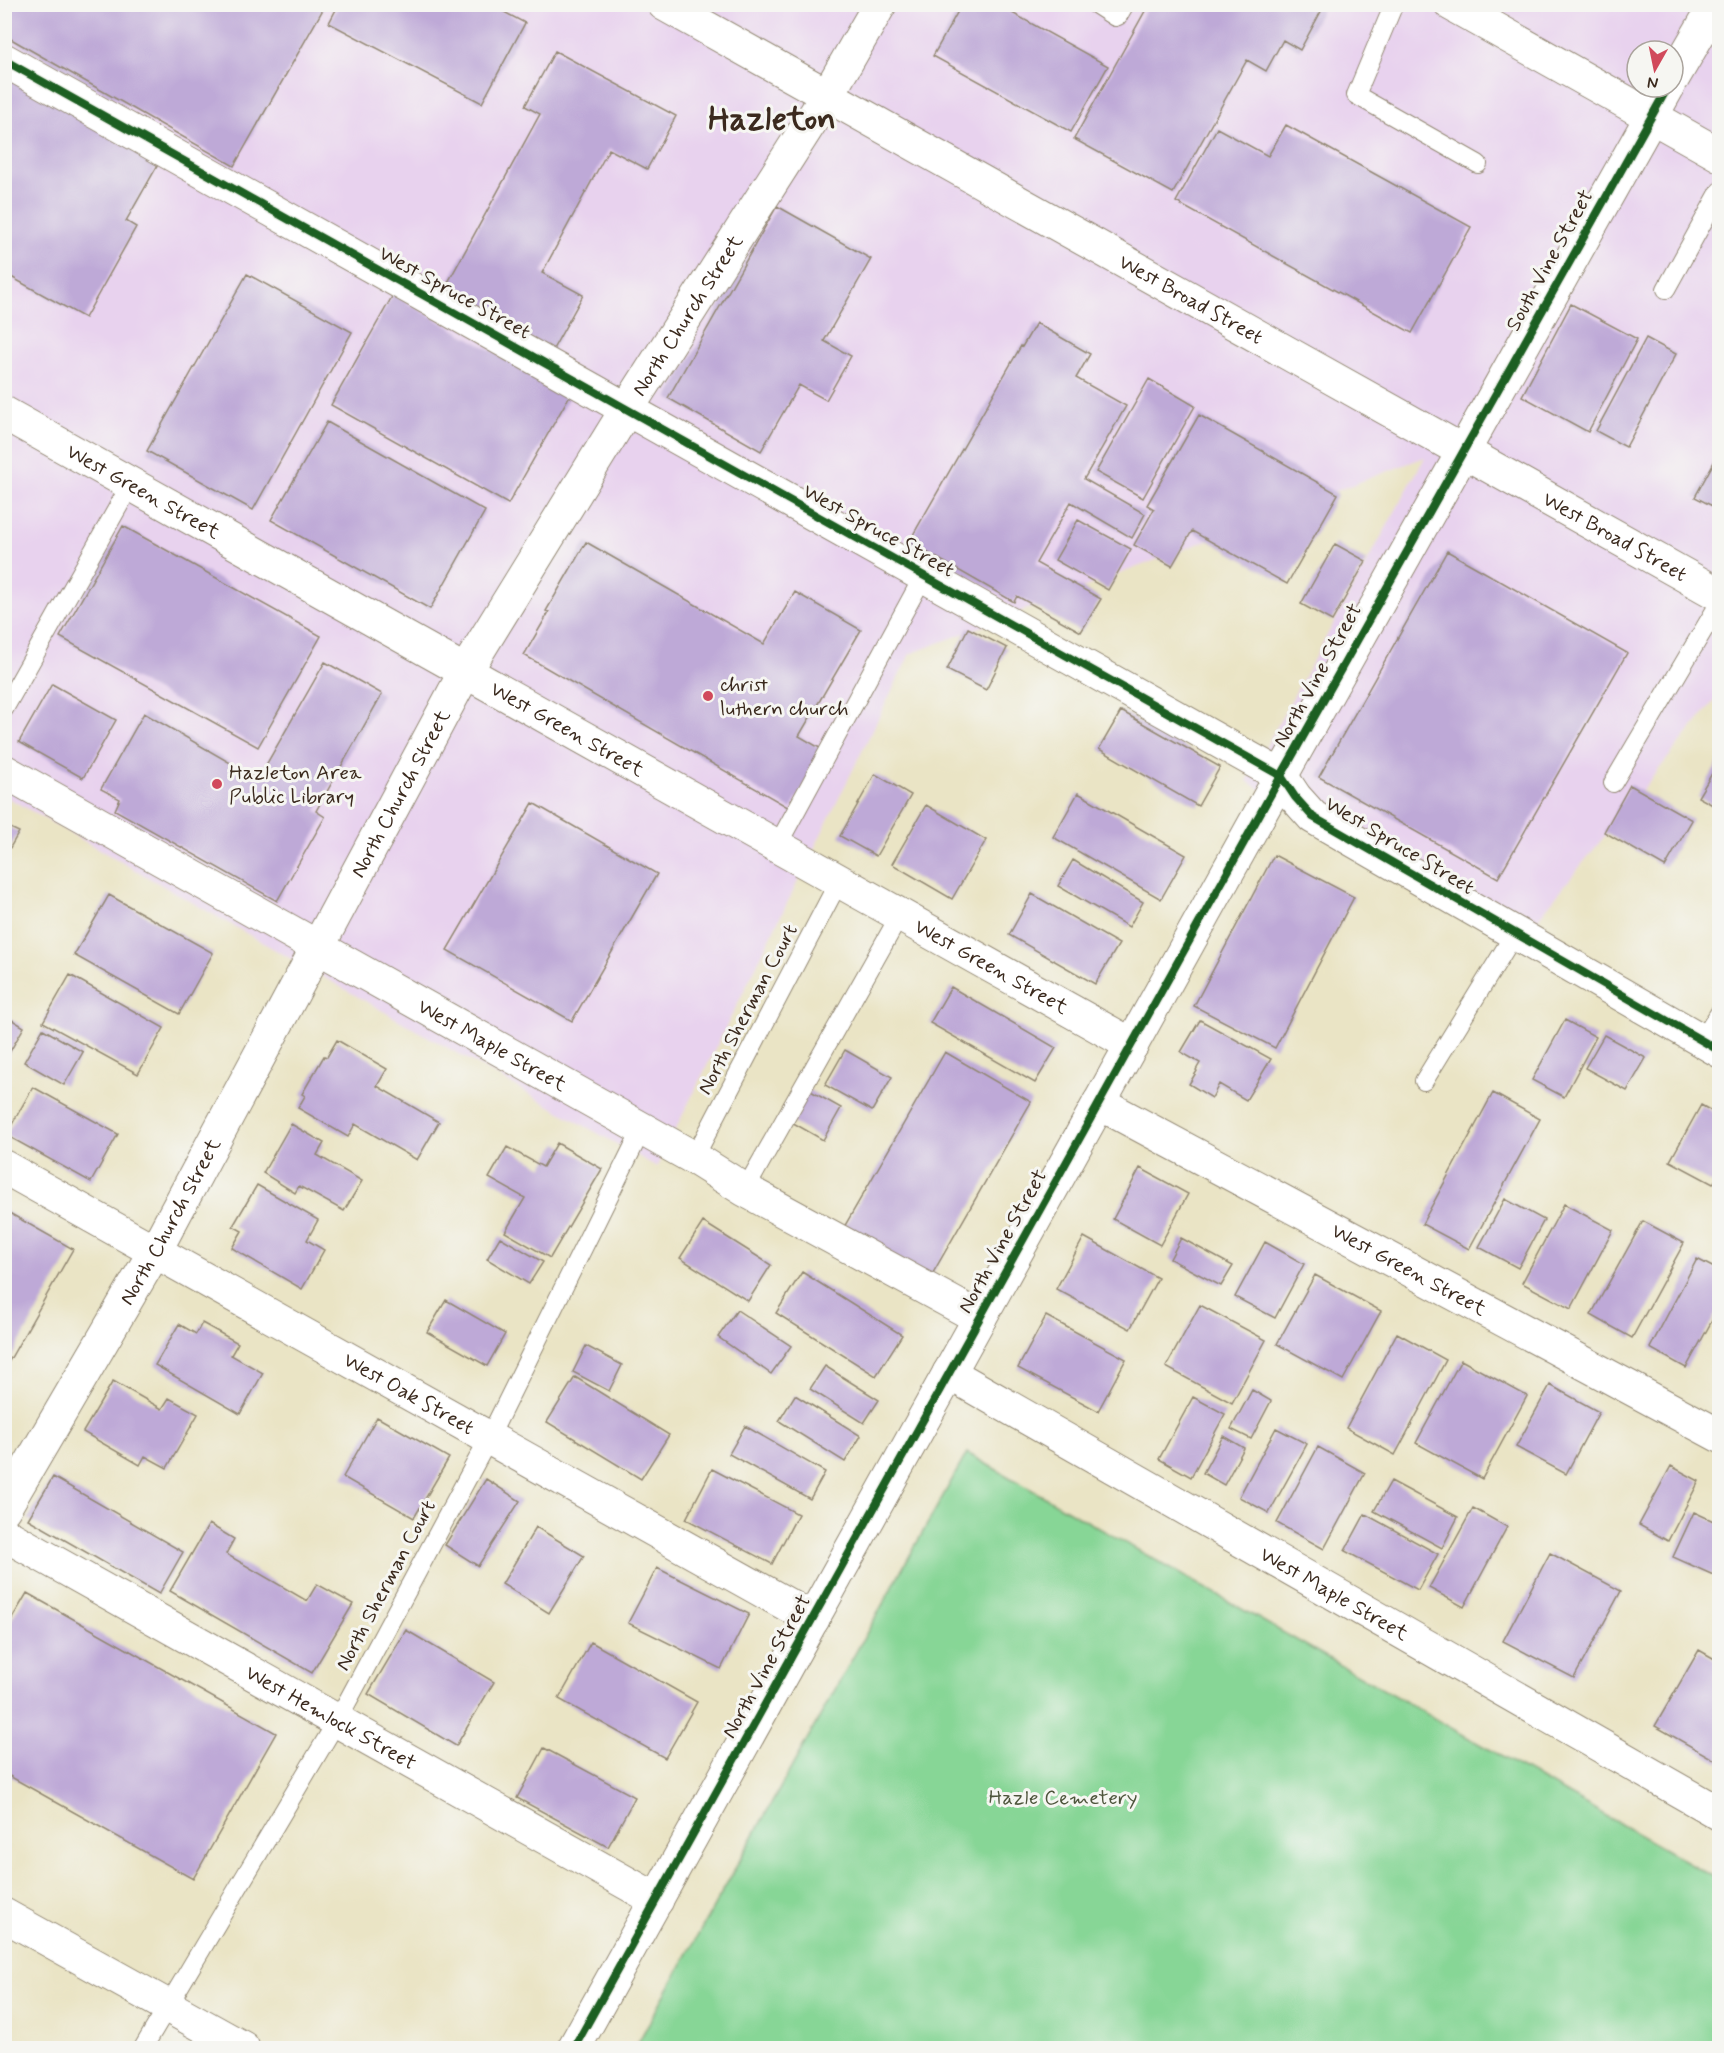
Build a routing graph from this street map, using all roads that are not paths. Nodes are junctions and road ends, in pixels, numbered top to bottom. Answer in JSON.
{"nodes":[{"id":1,"x":664,"y":4,"type":"edge"},
{"id":2,"x":880,"y":4,"type":"edge"},
{"id":3,"x":1095,"y":4,"type":"edge"},
{"id":4,"x":1125,"y":4,"type":"edge"},
{"id":5,"x":1394,"y":4,"type":"edge"},
{"id":6,"x":1451,"y":4,"type":"edge"},
{"id":7,"x":1716,"y":4,"type":"edge"},
{"id":8,"x":1685,"y":57,"type":"edge"},
{"id":9,"x":4,"y":60,"type":"edge"},
{"id":10,"x":827,"y":96,"type":"junction"},
{"id":11,"x":1661,"y":99,"type":"edge"},
{"id":12,"x":1651,"y":117,"type":"junction"},
{"id":13,"x":1719,"y":155,"type":"edge"},
{"id":14,"x":1478,"y":164,"type":"dead end"},
{"id":15,"x":1719,"y":191,"type":"edge"},
{"id":16,"x":1666,"y":289,"type":"dead end"},
{"id":17,"x":627,"y":409,"type":"junction"},
{"id":18,"x":4,"y":413,"type":"edge"},
{"id":19,"x":1462,"y":452,"type":"junction"},
{"id":20,"x":131,"y":484,"type":"junction"},
{"id":21,"x":924,"y":575,"type":"junction"},
{"id":22,"x":1719,"y":595,"type":"edge"},
{"id":23,"x":1719,"y":602,"type":"edge"},
{"id":24,"x":465,"y":672,"type":"junction"},
{"id":25,"x":4,"y":709,"type":"edge"},
{"id":26,"x":4,"y":771,"type":"edge"},
{"id":27,"x":1281,"y":776,"type":"junction"},
{"id":28,"x":1613,"y":783,"type":"dead end"},
{"id":29,"x":777,"y":846,"type":"junction"},
{"id":30,"x":839,"y":881,"type":"junction"},
{"id":31,"x":900,"y":915,"type":"junction"},
{"id":32,"x":1515,"y":933,"type":"junction"},
{"id":33,"x":319,"y":948,"type":"junction"},
{"id":34,"x":1719,"y":1012,"type":"edge"},
{"id":35,"x":1132,"y":1045,"type":"junction"},
{"id":36,"x":1711,"y":1046,"type":"edge"},
{"id":37,"x":1424,"y":1080,"type":"dead end"},
{"id":38,"x":1100,"y":1103,"type":"junction"},
{"id":39,"x":642,"y":1129,"type":"junction"},
{"id":40,"x":694,"y":1158,"type":"junction"},
{"id":41,"x":4,"y":1167,"type":"edge"},
{"id":42,"x":745,"y":1190,"type":"junction"},
{"id":43,"x":155,"y":1251,"type":"junction"},
{"id":44,"x":980,"y":1318,"type":"junction"},
{"id":45,"x":949,"y":1373,"type":"junction"},
{"id":46,"x":1719,"y":1436,"type":"edge"},
{"id":47,"x":489,"y":1438,"type":"junction"},
{"id":48,"x":4,"y":1509,"type":"edge"},
{"id":49,"x":4,"y":1534,"type":"edge"},
{"id":50,"x":813,"y":1619,"type":"junction"},
{"id":51,"x":337,"y":1721,"type":"junction"},
{"id":52,"x":1719,"y":1814,"type":"edge"},
{"id":53,"x":657,"y":1900,"type":"junction"},
{"id":54,"x":4,"y":1915,"type":"edge"},
{"id":55,"x":167,"y":2006,"type":"junction"},
{"id":56,"x":143,"y":2049,"type":"edge"},
{"id":57,"x":243,"y":2049,"type":"edge"},
{"id":58,"x":574,"y":2049,"type":"edge"}],
"edges":[{"from":1,"to":10,"type":"main road","name":"West Broad Street"},
{"from":2,"to":10,"type":"main road","name":"North Church Street"},
{"from":3,"to":4,"type":"lane"},
{"from":5,"to":14,"type":"lane"},
{"from":6,"to":12,"type":"main road"},
{"from":7,"to":8,"type":"main road"},
{"from":9,"to":17,"type":"main road","name":"West Spruce Street"},
{"from":10,"to":17,"type":"main road","name":"North Church Street"},
{"from":10,"to":19,"type":"main road","name":"West Broad Street"},
{"from":11,"to":12,"type":"main road","name":"South Vine Street"},
{"from":12,"to":13,"type":"main road"},
{"from":12,"to":19,"type":"main road","name":"South Vine Street"},
{"from":15,"to":16,"type":"lane"},
{"from":17,"to":21,"type":"main road","name":"West Spruce Street"},
{"from":17,"to":24,"type":"main road","name":"North Church Street"},
{"from":18,"to":20,"type":"main road","name":"West Green Street"},
{"from":19,"to":22,"type":"main road","name":"West Broad Street"},
{"from":19,"to":27,"type":"main road","name":"North Vine Street"},
{"from":20,"to":24,"type":"main road","name":"West Green Street"},
{"from":20,"to":25,"type":"lane"},
{"from":21,"to":27,"type":"main road","name":"West Spruce Street"},
{"from":21,"to":29,"type":"lane"},
{"from":23,"to":28,"type":"lane"},
{"from":24,"to":29,"type":"main road","name":"West Green Street"},
{"from":24,"to":33,"type":"main road","name":"North Church Street"},
{"from":26,"to":33,"type":"main road","name":"West Maple Street"},
{"from":27,"to":32,"type":"main road","name":"West Spruce Street"},
{"from":27,"to":35,"type":"main road","name":"North Vine Street"},
{"from":29,"to":30,"type":"main road","name":"West Green Street"},
{"from":30,"to":31,"type":"main road","name":"West Green Street"},
{"from":30,"to":40,"type":"lane","name":"North Sherman Court"},
{"from":31,"to":35,"type":"main road","name":"West Green Street"},
{"from":31,"to":42,"type":"lane"},
{"from":32,"to":36,"type":"main road","name":"West Spruce Street"},
{"from":32,"to":37,"type":"lane"},
{"from":33,"to":39,"type":"main road","name":"West Maple Street"},
{"from":33,"to":43,"type":"main road","name":"North Church Street"},
{"from":34,"to":36,"type":"lane"},
{"from":35,"to":38,"type":"main road","name":"North Vine Street"},
{"from":38,"to":44,"type":"main road","name":"North Vine Street"},
{"from":38,"to":46,"type":"main road","name":"West Green Street"},
{"from":39,"to":40,"type":"main road","name":"West Maple Street"},
{"from":39,"to":47,"type":"lane","name":"North Sherman Court"},
{"from":40,"to":42,"type":"main road","name":"West Maple Street"},
{"from":41,"to":43,"type":"main road","name":"West Oak Street"},
{"from":42,"to":44,"type":"main road","name":"West Maple Street"},
{"from":43,"to":47,"type":"main road","name":"West Oak Street"},
{"from":43,"to":48,"type":"main road","name":"North Church Street"},
{"from":44,"to":45,"type":"main road","name":"North Vine Street"},
{"from":45,"to":50,"type":"main road","name":"North Vine Street"},
{"from":45,"to":52,"type":"main road","name":"West Maple Street"},
{"from":47,"to":50,"type":"main road","name":"West Oak Street"},
{"from":47,"to":51,"type":"lane","name":"North Sherman Court"},
{"from":49,"to":51,"type":"main road","name":"West Hemlock Street"},
{"from":50,"to":53,"type":"main road","name":"North Vine Street"},
{"from":51,"to":53,"type":"main road","name":"West Hemlock Street"},
{"from":51,"to":55,"type":"lane","name":"North Sherman Court"},
{"from":53,"to":58,"type":"main road","name":"North Vine Street"},
{"from":54,"to":55,"type":"main road"},
{"from":55,"to":56,"type":"lane","name":"North Sherman Court"},
{"from":55,"to":57,"type":"main road"}]}
